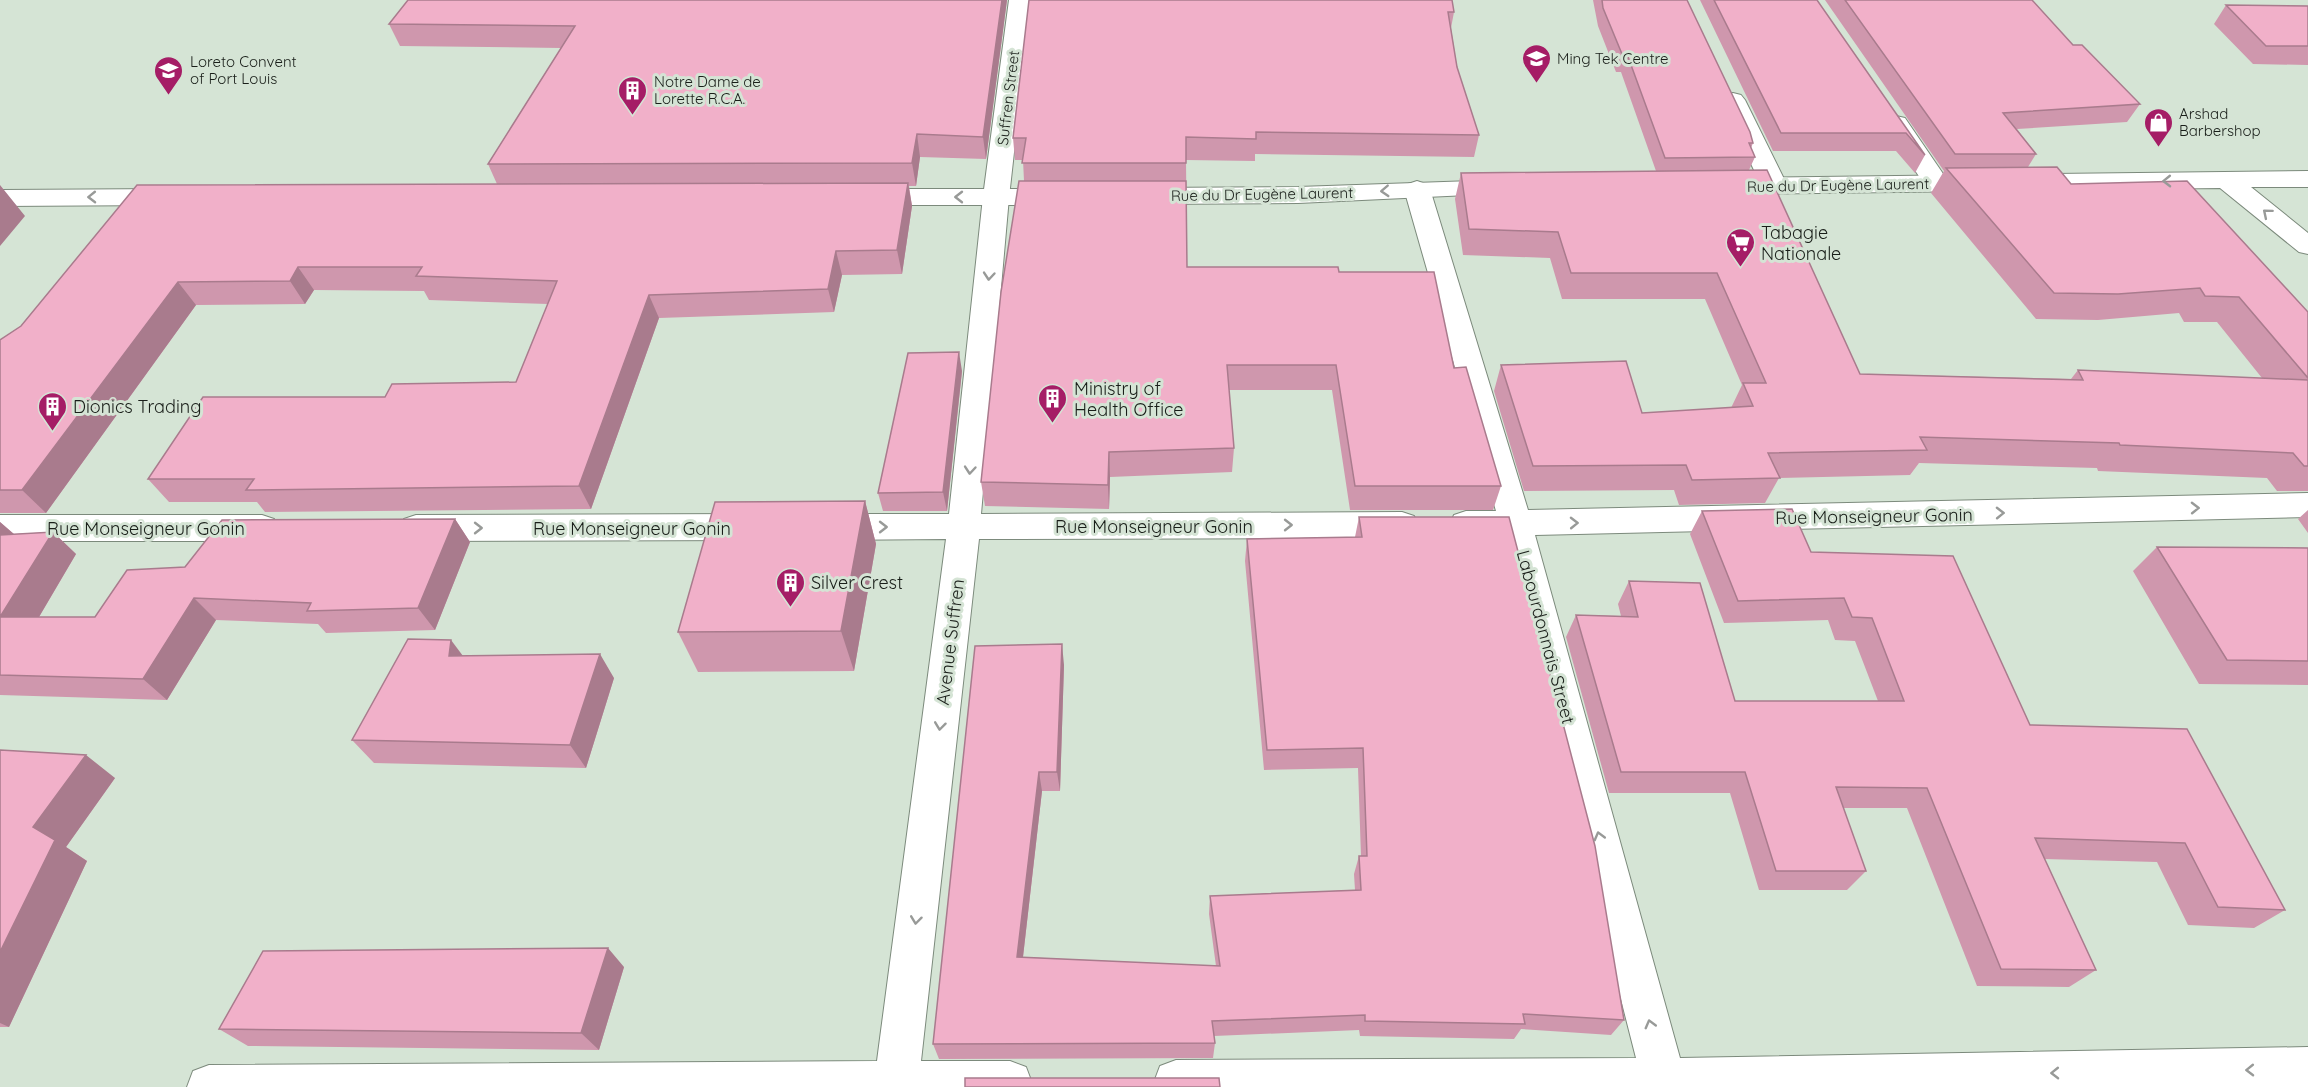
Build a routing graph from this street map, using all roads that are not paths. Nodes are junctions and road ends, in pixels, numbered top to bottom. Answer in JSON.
{"nodes":[{"id":1,"x":1020,"y":0,"type":"edge"},
{"id":2,"x":1725,"y":82,"type":"edge"},
{"id":3,"x":1884,"y":106,"type":"edge"},
{"id":4,"x":2308,"y":179,"type":"edge"},
{"id":5,"x":2226,"y":180,"type":"junction"},
{"id":6,"x":1937,"y":184,"type":"junction"},
{"id":7,"x":1774,"y":185,"type":"junction"},
{"id":8,"x":1708,"y":186,"type":"edge"},
{"id":9,"x":1523,"y":188,"type":"edge"},
{"id":10,"x":1417,"y":189,"type":"junction"},
{"id":11,"x":1086,"y":196,"type":"edge"},
{"id":12,"x":1120,"y":196,"type":"edge"},
{"id":13,"x":130,"y":197,"type":"junction"},
{"id":14,"x":189,"y":197,"type":"edge"},
{"id":15,"x":842,"y":197,"type":"edge"},
{"id":16,"x":996,"y":197,"type":"junction"},
{"id":17,"x":0,"y":198,"type":"edge"},
{"id":18,"x":108,"y":224,"type":"edge"},
{"id":19,"x":2308,"y":246,"type":"edge"},
{"id":20,"x":2308,"y":506,"type":"edge"},
{"id":21,"x":1516,"y":524,"type":"junction"},
{"id":22,"x":964,"y":527,"type":"junction"},
{"id":23,"x":0,"y":528,"type":"edge"},
{"id":24,"x":298,"y":528,"type":"edge"},
{"id":25,"x":381,"y":528,"type":"edge"},
{"id":26,"x":2308,"y":1069,"type":"edge"},
{"id":27,"x":1050,"y":1082,"type":"edge"},
{"id":28,"x":1133,"y":1082,"type":"edge"},
{"id":29,"x":1666,"y":1084,"type":"edge"},
{"id":30,"x":896,"y":1085,"type":"edge"},
{"id":31,"x":209,"y":1087,"type":"edge"}],
"edges":[{"from":1,"to":16,"type":"street","name":"Suffren Street"},
{"from":2,"to":7,"type":"street"},
{"from":3,"to":6,"type":"street"},
{"from":4,"to":5,"type":"street","name":"Rue du Dr Eugène Laurent"},
{"from":5,"to":6,"type":"street","name":"Rue du Dr Eugène Laurent","one_way":true},
{"from":19,"to":5,"type":"street","one_way":true},
{"from":6,"to":7,"type":"street","name":"Rue du Dr Eugène Laurent"},
{"from":7,"to":8,"type":"street","name":"Rue du Dr Eugène Laurent"},
{"from":9,"to":10,"type":"street","name":"Rue du Dr Eugène Laurent"},
{"from":10,"to":12,"type":"street","name":"Rue du Dr Eugène Laurent","one_way":true},
{"from":10,"to":21,"type":"street","name":"Labourdonnais Street"},
{"from":11,"to":16,"type":"street"},
{"from":13,"to":14,"type":"street"},
{"from":13,"to":17,"type":"street","one_way":true},
{"from":13,"to":18,"type":"street"},
{"from":16,"to":15,"type":"street","one_way":true},
{"from":16,"to":22,"type":"street","name":"Avenue Suffren","one_way":true},
{"from":21,"to":20,"type":"street","name":"Rue Monseigneur Gonin","one_way":true},
{"from":22,"to":21,"type":"street","name":"Rue Monseigneur Gonin","one_way":true},
{"from":29,"to":21,"type":"street","name":"Labourdonnais Street","one_way":true},
{"from":25,"to":22,"type":"street","name":"Rue Monseigneur Gonin","one_way":true},
{"from":22,"to":30,"type":"street","name":"Avenue Suffren","one_way":true},
{"from":23,"to":24,"type":"street","name":"Rue Monseigneur Gonin"},
{"from":26,"to":29,"type":"street","one_way":true},
{"from":27,"to":30,"type":"street"},
{"from":28,"to":29,"type":"street"},
{"from":30,"to":31,"type":"street"}]}
